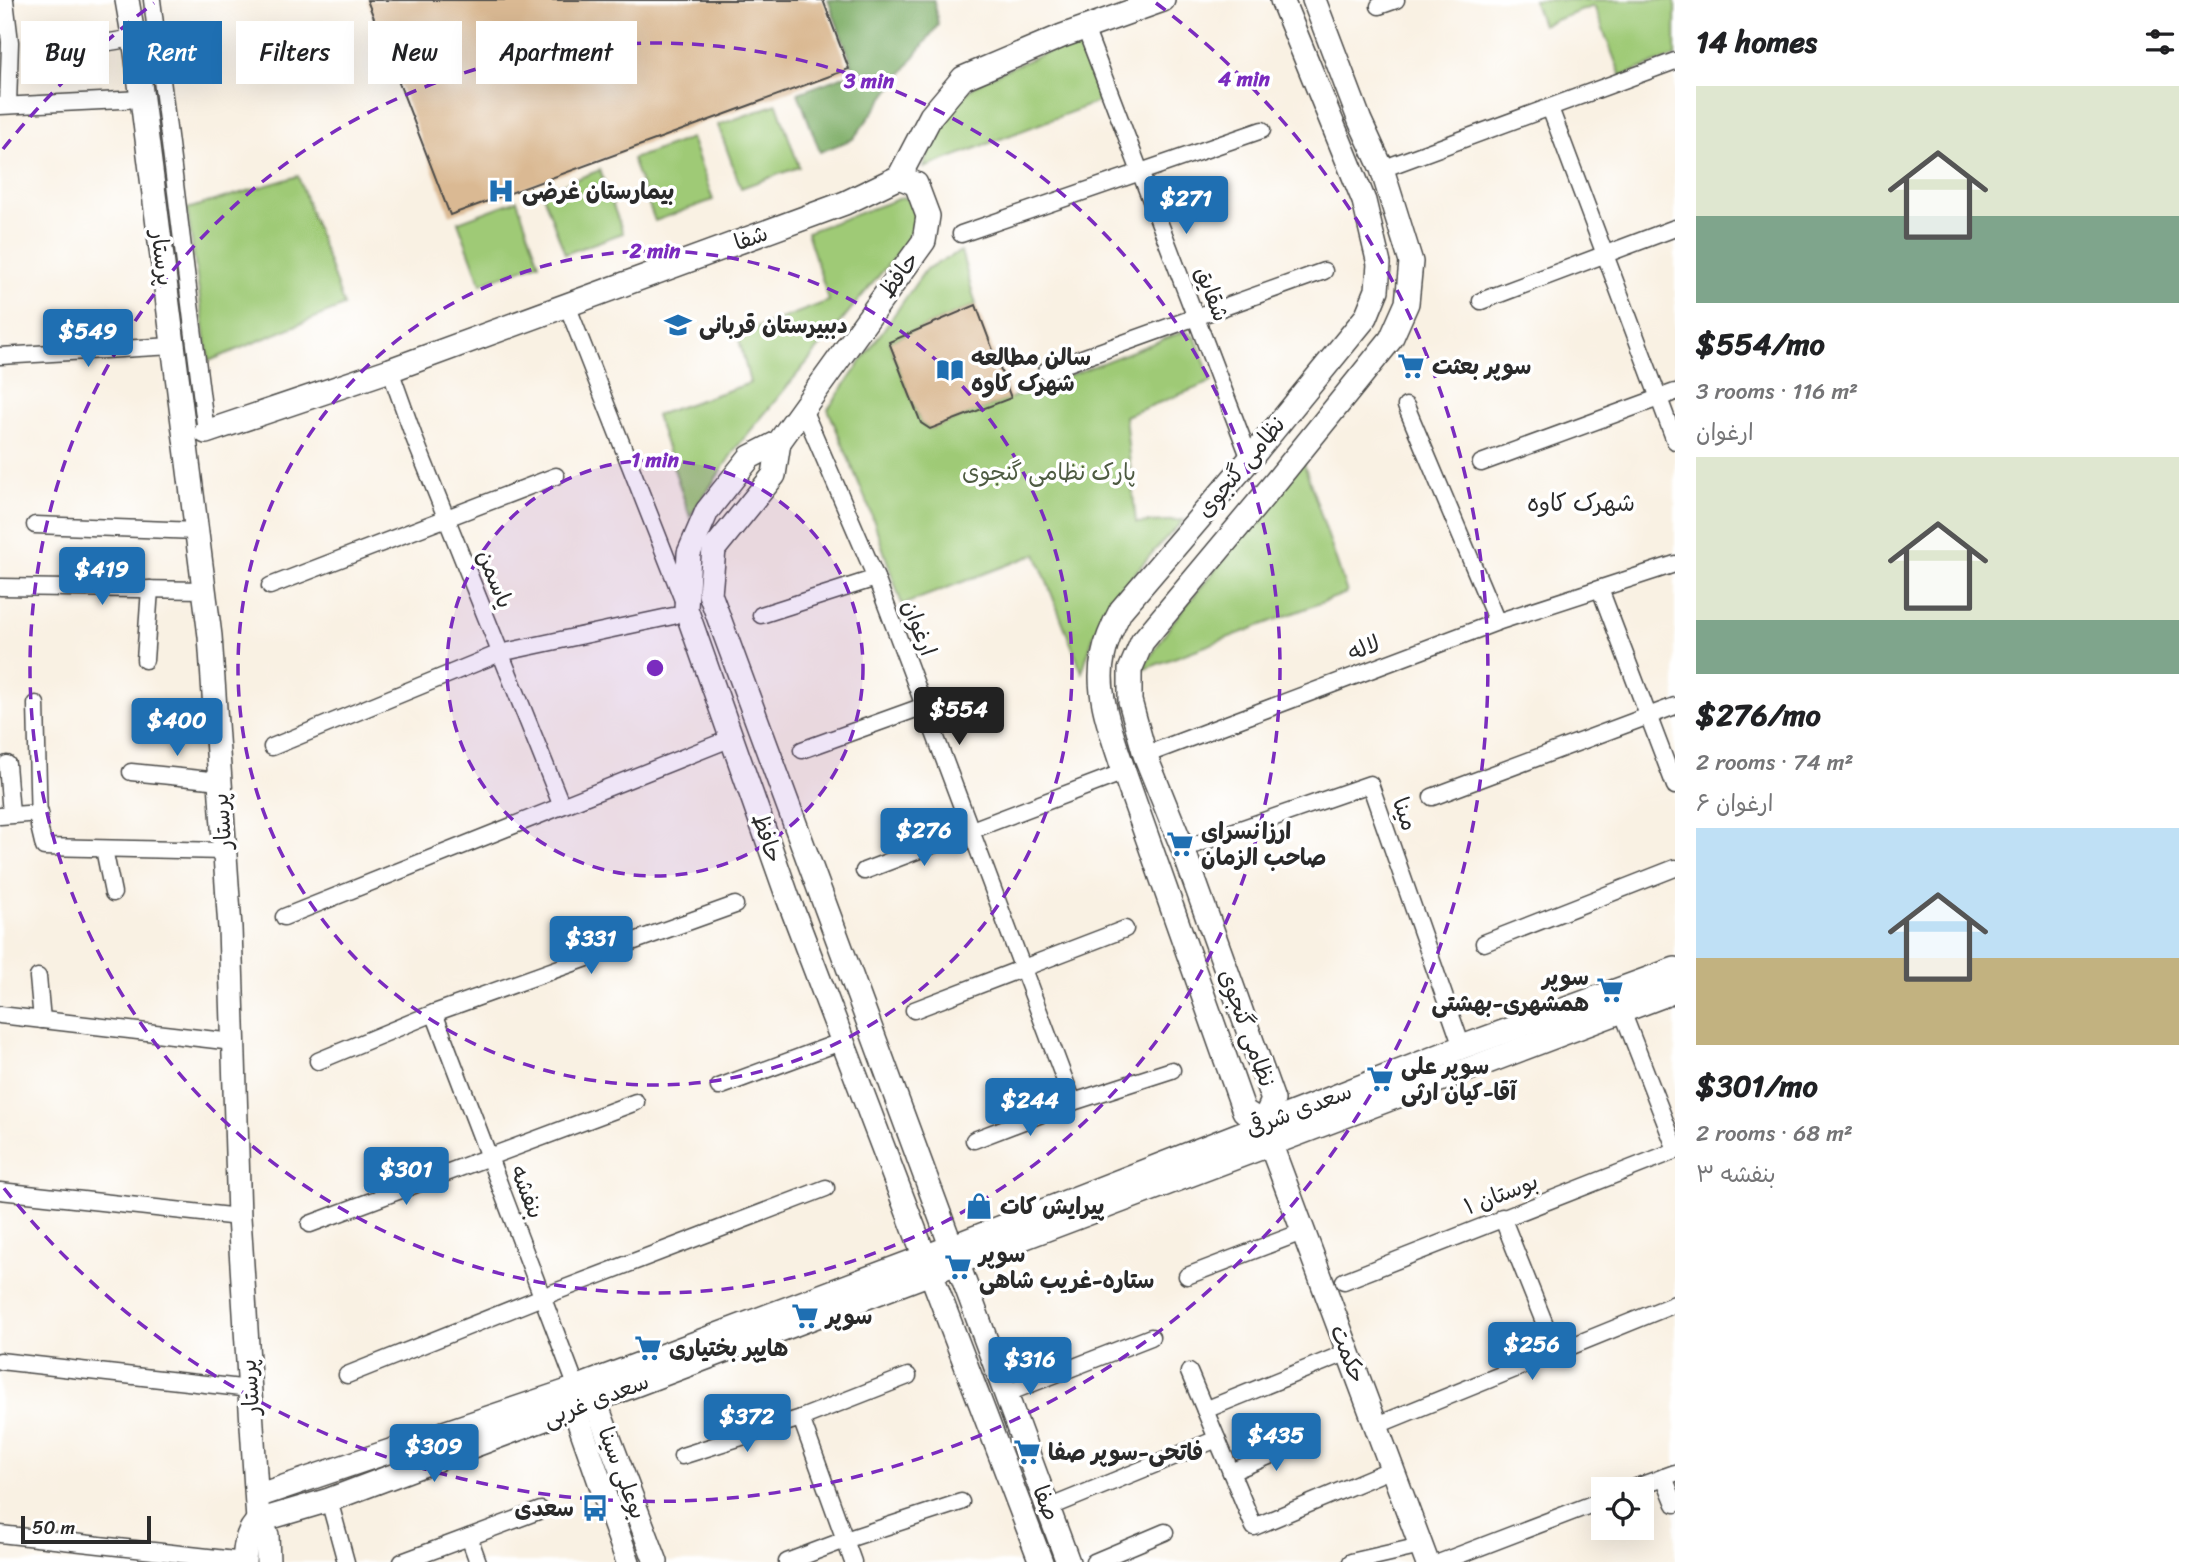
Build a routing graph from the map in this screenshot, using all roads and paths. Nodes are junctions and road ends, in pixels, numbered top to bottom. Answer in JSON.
{"nodes":[{"id":1,"x":5,"y":0,"type":"edge"},
{"id":2,"x":127,"y":0,"type":"edge"},
{"id":3,"x":152,"y":0,"type":"edge"},
{"id":4,"x":1163,"y":0,"type":"edge"},
{"id":5,"x":1282,"y":0,"type":"edge"},
{"id":6,"x":1314,"y":0,"type":"edge"},
{"id":7,"x":1396,"y":0,"type":"edge"},
{"id":8,"x":1379,"y":6,"type":"dead end"},
{"id":9,"x":131,"y":21,"type":"edge"},
{"id":10,"x":1085,"y":28,"type":"junction"},
{"id":11,"x":1675,"y":61,"type":"edge"},
{"id":12,"x":1340,"y":69,"type":"junction"},
{"id":13,"x":1315,"y":80,"type":"junction"},
{"id":14,"x":140,"y":84,"type":"edge"},
{"id":15,"x":142,"y":99,"type":"junction"},
{"id":16,"x":4,"y":106,"type":"edge"},
{"id":17,"x":1550,"y":108,"type":"junction"},
{"id":18,"x":1262,"y":130,"type":"dead end"},
{"id":19,"x":1382,"y":169,"type":"junction"},
{"id":20,"x":1141,"y":171,"type":"junction"},
{"id":21,"x":899,"y":177,"type":"junction"},
{"id":22,"x":1675,"y":228,"type":"edge"},
{"id":23,"x":961,"y":234,"type":"dead end"},
{"id":24,"x":1605,"y":253,"type":"junction"},
{"id":25,"x":1324,"y":271,"type":"dead end"},
{"id":26,"x":1481,"y":301,"type":"dead end"},
{"id":27,"x":567,"y":305,"type":"junction"},
{"id":28,"x":1196,"y":317,"type":"junction"},
{"id":29,"x":173,"y":346,"type":"junction"},
{"id":30,"x":0,"y":356,"type":"edge"},
{"id":31,"x":390,"y":370,"type":"junction"},
{"id":32,"x":1046,"y":371,"type":"dead end"},
{"id":33,"x":1675,"y":392,"type":"edge"},
{"id":34,"x":1659,"y":398,"type":"junction"},
{"id":35,"x":1406,"y":406,"type":"dead end"},
{"id":36,"x":803,"y":409,"type":"junction"},
{"id":37,"x":206,"y":432,"type":"joint"},
{"id":38,"x":1675,"y":441,"type":"edge"},
{"id":39,"x":779,"y":442,"type":"junction"},
{"id":40,"x":1250,"y":458,"type":"junction"},
{"id":41,"x":1481,"y":463,"type":"dead end"},
{"id":42,"x":556,"y":477,"type":"dead end"},
{"id":43,"x":1278,"y":479,"type":"junction"},
{"id":44,"x":446,"y":518,"type":"junction"},
{"id":45,"x":36,"y":525,"type":"dead end"},
{"id":46,"x":197,"y":531,"type":"junction"},
{"id":47,"x":1675,"y":564,"type":"edge"},
{"id":48,"x":876,"y":578,"type":"junction"},
{"id":49,"x":270,"y":586,"type":"dead end"},
{"id":50,"x":0,"y":587,"type":"edge"},
{"id":51,"x":150,"y":589,"type":"junction"},
{"id":52,"x":1600,"y":589,"type":"junction"},
{"id":53,"x":204,"y":590,"type":"junction"},
{"id":54,"x":679,"y":613,"type":"junction"},
{"id":55,"x":761,"y":615,"type":"dead end"},
{"id":56,"x":1497,"y":622,"type":"junction"},
{"id":57,"x":500,"y":653,"type":"junction"},
{"id":58,"x":145,"y":660,"type":"dead end"},
{"id":59,"x":36,"y":704,"type":"dead end"},
{"id":60,"x":924,"y":706,"type":"junction"},
{"id":61,"x":1675,"y":706,"type":"edge"},
{"id":62,"x":1649,"y":716,"type":"junction"},
{"id":63,"x":757,"y":723,"type":"junction"},
{"id":64,"x":732,"y":738,"type":"junction"},
{"id":65,"x":272,"y":747,"type":"dead end"},
{"id":66,"x":802,"y":750,"type":"dead end"},
{"id":67,"x":1145,"y":755,"type":"junction"},
{"id":68,"x":7,"y":764,"type":"dead end"},
{"id":69,"x":131,"y":772,"type":"dead end"},
{"id":70,"x":1124,"y":772,"type":"junction"},
{"id":71,"x":220,"y":781,"type":"junction"},
{"id":72,"x":1675,"y":786,"type":"edge"},
{"id":73,"x":1432,"y":797,"type":"dead end"},
{"id":74,"x":561,"y":804,"type":"junction"},
{"id":75,"x":40,"y":813,"type":"junction"},
{"id":76,"x":5,"y":815,"type":"edge"},
{"id":77,"x":971,"y":831,"type":"junction"},
{"id":78,"x":104,"y":849,"type":"junction"},
{"id":79,"x":1183,"y":849,"type":"junction"},
{"id":80,"x":225,"y":851,"type":"junction"},
{"id":81,"x":1675,"y":868,"type":"edge"},
{"id":82,"x":864,"y":871,"type":"dead end"},
{"id":83,"x":113,"y":893,"type":"dead end"},
{"id":84,"x":735,"y":905,"type":"dead end"},
{"id":85,"x":284,"y":917,"type":"dead end"},
{"id":86,"x":1125,"y":929,"type":"dead end"},
{"id":87,"x":1484,"y":943,"type":"dead end"},
{"id":88,"x":1023,"y":969,"type":"junction"},
{"id":89,"x":1675,"y":969,"type":"edge"},
{"id":90,"x":38,"y":977,"type":"dead end"},
{"id":91,"x":1675,"y":991,"type":"edge"},
{"id":92,"x":914,"y":1010,"type":"dead end"},
{"id":93,"x":1622,"y":1011,"type":"junction"},
{"id":94,"x":434,"y":1013,"type":"junction"},
{"id":95,"x":0,"y":1014,"type":"edge"},
{"id":96,"x":42,"y":1020,"type":"junction"},
{"id":97,"x":843,"y":1041,"type":"junction"},
{"id":98,"x":233,"y":1042,"type":"junction"},
{"id":99,"x":1462,"y":1047,"type":"junction"},
{"id":100,"x":318,"y":1061,"type":"dead end"},
{"id":101,"x":1172,"y":1070,"type":"dead end"},
{"id":102,"x":719,"y":1087,"type":"dead end"},
{"id":103,"x":636,"y":1102,"type":"dead end"},
{"id":104,"x":1073,"y":1102,"type":"junction"},
{"id":105,"x":1266,"y":1134,"type":"junction"},
{"id":106,"x":974,"y":1140,"type":"dead end"},
{"id":107,"x":1675,"y":1149,"type":"edge"},
{"id":108,"x":488,"y":1156,"type":"junction"},
{"id":109,"x":826,"y":1188,"type":"dead end"},
{"id":110,"x":0,"y":1191,"type":"edge"},
{"id":111,"x":239,"y":1217,"type":"junction"},
{"id":112,"x":1502,"y":1217,"type":"junction"},
{"id":113,"x":310,"y":1224,"type":"dead end"},
{"id":114,"x":1303,"y":1232,"type":"junction"},
{"id":115,"x":954,"y":1256,"type":"junction"},
{"id":116,"x":929,"y":1265,"type":"junction"},
{"id":117,"x":1187,"y":1276,"type":"dead end"},
{"id":118,"x":1344,"y":1281,"type":"dead end"},
{"id":119,"x":542,"y":1297,"type":"junction"},
{"id":120,"x":1675,"y":1304,"type":"edge"},
{"id":121,"x":1151,"y":1337,"type":"dead end"},
{"id":122,"x":1348,"y":1352,"type":"junction"},
{"id":123,"x":1556,"y":1352,"type":"junction"},
{"id":124,"x":0,"y":1361,"type":"edge"},
{"id":125,"x":1189,"y":1372,"type":"dead end"},
{"id":126,"x":346,"y":1375,"type":"dead end"},
{"id":127,"x":908,"y":1376,"type":"dead end"},
{"id":128,"x":250,"y":1389,"type":"junction"},
{"id":129,"x":580,"y":1394,"type":"junction"},
{"id":130,"x":1005,"y":1394,"type":"junction"},
{"id":131,"x":1205,"y":1410,"type":"junction"},
{"id":132,"x":802,"y":1418,"type":"junction"},
{"id":133,"x":1375,"y":1426,"type":"junction"},
{"id":134,"x":1217,"y":1439,"type":"junction"},
{"id":135,"x":1307,"y":1440,"type":"dead end"},
{"id":136,"x":681,"y":1456,"type":"dead end"},
{"id":137,"x":1392,"y":1469,"type":"junction"},
{"id":138,"x":1231,"y":1472,"type":"junction"},
{"id":139,"x":1670,"y":1475,"type":"edge"},
{"id":140,"x":257,"y":1496,"type":"junction"},
{"id":141,"x":329,"y":1500,"type":"junction"},
{"id":142,"x":961,"y":1502,"type":"dead end"},
{"id":143,"x":1675,"y":1504,"type":"edge"},
{"id":144,"x":1591,"y":1505,"type":"edge"},
{"id":145,"x":1048,"y":1508,"type":"junction"},
{"id":146,"x":541,"y":1510,"type":"dead end"},
{"id":147,"x":258,"y":1521,"type":"junction"},
{"id":148,"x":1166,"y":1532,"type":"dead end"},
{"id":149,"x":0,"y":1534,"type":"edge"},
{"id":150,"x":469,"y":1537,"type":"junction"},
{"id":151,"x":845,"y":1540,"type":"junction"},
{"id":152,"x":1424,"y":1554,"type":"edge"},
{"id":153,"x":244,"y":1561,"type":"edge"},
{"id":154,"x":268,"y":1562,"type":"edge"},
{"id":155,"x":346,"y":1562,"type":"edge"},
{"id":156,"x":402,"y":1562,"type":"edge"},
{"id":157,"x":478,"y":1562,"type":"edge"},
{"id":158,"x":628,"y":1562,"type":"edge"},
{"id":159,"x":656,"y":1562,"type":"edge"},
{"id":160,"x":787,"y":1562,"type":"edge"},
{"id":161,"x":853,"y":1562,"type":"edge"},
{"id":162,"x":1041,"y":1562,"type":"edge"},
{"id":163,"x":1068,"y":1562,"type":"edge"},
{"id":164,"x":1094,"y":1562,"type":"edge"},
{"id":165,"x":1351,"y":1562,"type":"edge"},
{"id":166,"x":1441,"y":1562,"type":"edge"}],
"edges":[{"from":1,"to":16,"type":"street"},
{"from":2,"to":9,"type":"street","name":"پرستار"},
{"from":3,"to":37,"type":"street"},
{"from":4,"to":10,"type":"street"},
{"from":5,"to":13,"type":"street","name":"نظامی گنجوی"},
{"from":6,"to":12,"type":"street","name":"نظامی گنجوی"},
{"from":7,"to":8,"type":"street"},
{"from":10,"to":20,"type":"street","name":"شقایق"},
{"from":10,"to":21,"type":"street"},
{"from":11,"to":17,"type":"street"},
{"from":12,"to":13,"type":"street"},
{"from":12,"to":19,"type":"street","name":"نظامی گنجوی"},
{"from":13,"to":40,"type":"street","name":"نظامی گنجوی"},
{"from":14,"to":15,"type":"street","name":"پرستار"},
{"from":15,"to":16,"type":"street"},
{"from":15,"to":29,"type":"street","name":"پرستار"},
{"from":17,"to":19,"type":"street"},
{"from":17,"to":24,"type":"street"},
{"from":18,"to":20,"type":"street"},
{"from":19,"to":43,"type":"street","name":"نظامی گنجوی"},
{"from":20,"to":23,"type":"street"},
{"from":20,"to":28,"type":"street","name":"شقایق"},
{"from":21,"to":27,"type":"street","name":"شفا"},
{"from":21,"to":36,"type":"street","name":"حافظ"},
{"from":22,"to":24,"type":"street"},
{"from":24,"to":26,"type":"street"},
{"from":24,"to":34,"type":"street"},
{"from":25,"to":28,"type":"street"},
{"from":27,"to":31,"type":"street","name":"شفا"},
{"from":27,"to":54,"type":"street"},
{"from":28,"to":32,"type":"street"},
{"from":28,"to":40,"type":"street","name":"شقایق"},
{"from":29,"to":30,"type":"street"},
{"from":29,"to":46,"type":"street","name":"پرستار"},
{"from":31,"to":37,"type":"street","name":"شفا"},
{"from":31,"to":44,"type":"street","name":"یاسمن"},
{"from":33,"to":34,"type":"street"},
{"from":34,"to":38,"type":"street"},
{"from":34,"to":41,"type":"street"},
{"from":35,"to":56,"type":"street"},
{"from":36,"to":39,"type":"street","name":"حافظ"},
{"from":36,"to":48,"type":"street","name":"ارغوان"},
{"from":39,"to":54,"type":"street","name":"حافظ"},
{"from":39,"to":63,"type":"street","name":"حافظ"},
{"from":40,"to":43,"type":"street"},
{"from":40,"to":70,"type":"street","name":"نظامی گنجوی"},
{"from":42,"to":44,"type":"street"},
{"from":43,"to":67,"type":"street","name":"نظامی گنجوی"},
{"from":44,"to":49,"type":"street"},
{"from":44,"to":57,"type":"street","name":"یاسمن"},
{"from":45,"to":46,"type":"street"},
{"from":46,"to":53,"type":"street","name":"پرستار"},
{"from":47,"to":52,"type":"street","name":"لاله"},
{"from":48,"to":55,"type":"street"},
{"from":48,"to":60,"type":"street","name":"ارغوان"},
{"from":50,"to":51,"type":"street"},
{"from":51,"to":53,"type":"street"},
{"from":51,"to":58,"type":"street"},
{"from":52,"to":56,"type":"street","name":"لاله"},
{"from":52,"to":62,"type":"street"},
{"from":53,"to":71,"type":"street","name":"پرستار"},
{"from":54,"to":57,"type":"street"},
{"from":54,"to":64,"type":"street","name":"حافظ"},
{"from":56,"to":67,"type":"street","name":"لاله"},
{"from":57,"to":65,"type":"street"},
{"from":57,"to":74,"type":"street","name":"یاسمن"},
{"from":59,"to":75,"type":"street"},
{"from":60,"to":66,"type":"street"},
{"from":60,"to":77,"type":"street","name":"ارغوان"},
{"from":61,"to":62,"type":"street"},
{"from":62,"to":72,"type":"street"},
{"from":62,"to":73,"type":"street"},
{"from":63,"to":64,"type":"street"},
{"from":63,"to":115,"type":"street","name":"حافظ"},
{"from":64,"to":74,"type":"street"},
{"from":64,"to":97,"type":"street","name":"حافظ"},
{"from":67,"to":79,"type":"street","name":"نظامی گنجوی"},
{"from":68,"to":76,"type":"street"},
{"from":69,"to":71,"type":"street"},
{"from":70,"to":77,"type":"street"},
{"from":70,"to":105,"type":"street","name":"نظامی گنجوی"},
{"from":71,"to":80,"type":"street","name":"پرستار"},
{"from":74,"to":85,"type":"street"},
{"from":75,"to":76,"type":"street"},
{"from":75,"to":78,"type":"street"},
{"from":77,"to":82,"type":"street"},
{"from":77,"to":88,"type":"street","name":"ارغوان"},
{"from":78,"to":80,"type":"street"},
{"from":78,"to":83,"type":"street"},
{"from":79,"to":99,"type":"street","name":"مینا"},
{"from":79,"to":105,"type":"street","name":"نظامی گنجوی"},
{"from":80,"to":98,"type":"street","name":"پرستار"},
{"from":81,"to":87,"type":"street"},
{"from":84,"to":94,"type":"street"},
{"from":86,"to":88,"type":"street"},
{"from":88,"to":92,"type":"street"},
{"from":88,"to":104,"type":"street","name":"ارغوان"},
{"from":89,"to":99,"type":"street","name":"سعدی شرقی"},
{"from":90,"to":96,"type":"street"},
{"from":91,"to":93,"type":"street","name":"سعدی شرقی"},
{"from":93,"to":105,"type":"street","name":"سعدی شرقی"},
{"from":93,"to":107,"type":"street"},
{"from":94,"to":100,"type":"street"},
{"from":94,"to":108,"type":"street","name":"بنفشه"},
{"from":95,"to":96,"type":"street"},
{"from":96,"to":98,"type":"street"},
{"from":97,"to":102,"type":"street"},
{"from":97,"to":116,"type":"street","name":"حافظ"},
{"from":98,"to":111,"type":"street","name":"پرستار"},
{"from":99,"to":105,"type":"street","name":"سعدی شرقی"},
{"from":101,"to":104,"type":"street"},
{"from":103,"to":108,"type":"street"},
{"from":104,"to":106,"type":"street"},
{"from":105,"to":114,"type":"street","name":"حکمت"},
{"from":105,"to":115,"type":"street","name":"سعدی شرقی"},
{"from":107,"to":112,"type":"street","name":"بوستان ۱"},
{"from":108,"to":113,"type":"street"},
{"from":108,"to":119,"type":"street","name":"بنفشه"},
{"from":109,"to":119,"type":"street"},
{"from":110,"to":111,"type":"street"},
{"from":111,"to":128,"type":"street","name":"پرستار"},
{"from":112,"to":118,"type":"street","name":"بوستان ۱"},
{"from":112,"to":123,"type":"street"},
{"from":114,"to":117,"type":"street"},
{"from":114,"to":122,"type":"street","name":"حکمت"},
{"from":115,"to":116,"type":"street","name":"سعدی شرقی"},
{"from":115,"to":130,"type":"street","name":"صفا"},
{"from":116,"to":129,"type":"street","name":"سعدی غربی"},
{"from":116,"to":162,"type":"street","name":"صفا"},
{"from":119,"to":126,"type":"street"},
{"from":119,"to":129,"type":"street","name":"بنفشه"},
{"from":120,"to":123,"type":"street"},
{"from":121,"to":130,"type":"street"},
{"from":122,"to":131,"type":"street"},
{"from":122,"to":133,"type":"street","name":"حکمت"},
{"from":123,"to":133,"type":"street"},
{"from":124,"to":128,"type":"street"},
{"from":125,"to":131,"type":"street"},
{"from":127,"to":132,"type":"street"},
{"from":128,"to":140,"type":"street","name":"پرستار"},
{"from":129,"to":140,"type":"street","name":"سعدی غربی"},
{"from":129,"to":141,"type":"street","name":"سعدی غربی"},
{"from":129,"to":158,"type":"street","name":"بوعلی سینا"},
{"from":129,"to":159,"type":"street","name":"بوعلی سینا"},
{"from":130,"to":145,"type":"street","name":"صفا"},
{"from":131,"to":134,"type":"street"},
{"from":132,"to":136,"type":"street"},
{"from":132,"to":151,"type":"street"},
{"from":133,"to":137,"type":"street","name":"حکمت"},
{"from":134,"to":138,"type":"street"},
{"from":134,"to":145,"type":"street"},
{"from":135,"to":138,"type":"street"},
{"from":137,"to":138,"type":"street"},
{"from":137,"to":152,"type":"street","name":"حکمت"},
{"from":139,"to":143,"type":"street"},
{"from":140,"to":147,"type":"street","name":"پرستار"},
{"from":141,"to":147,"type":"street","name":"سعدی غربی"},
{"from":141,"to":155,"type":"street"},
{"from":142,"to":151,"type":"street"},
{"from":144,"to":166,"type":"street"},
{"from":145,"to":163,"type":"street","name":"صفا"},
{"from":146,"to":150,"type":"street"},
{"from":147,"to":153,"type":"street","name":"پرستار"},
{"from":147,"to":154,"type":"street","name":"پرستار"},
{"from":148,"to":164,"type":"street"},
{"from":149,"to":153,"type":"street"},
{"from":150,"to":156,"type":"street"},
{"from":150,"to":157,"type":"street"},
{"from":151,"to":160,"type":"street"},
{"from":151,"to":161,"type":"street"},
{"from":152,"to":165,"type":"street"}]}
